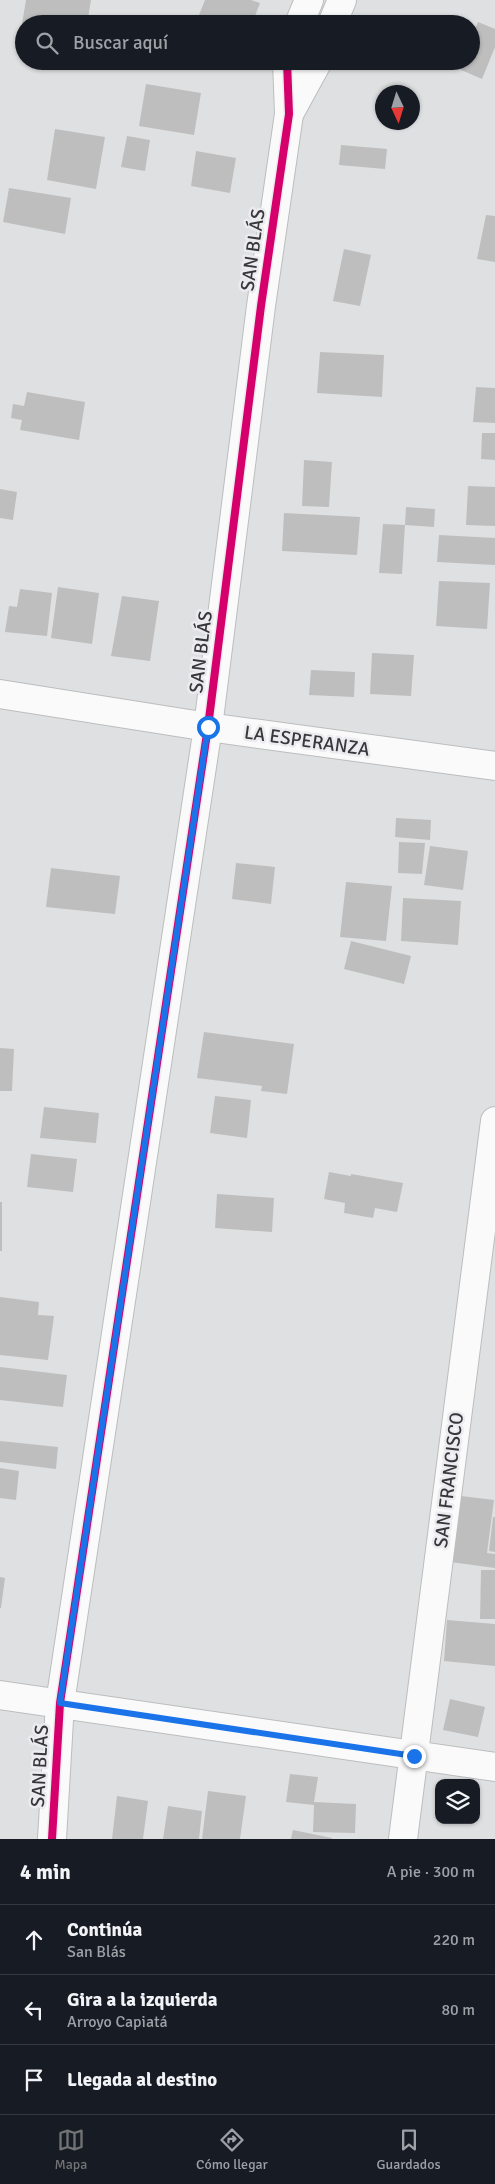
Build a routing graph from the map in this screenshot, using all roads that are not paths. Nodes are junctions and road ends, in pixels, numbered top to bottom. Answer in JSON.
{"nodes":[{"id":1,"x":309,"y":0,"type":"edge"},
{"id":2,"x":342,"y":0,"type":"edge"},
{"id":3,"x":303,"y":15,"type":"edge"},
{"id":4,"x":336,"y":15,"type":"edge"},
{"id":5,"x":287,"y":70,"type":"edge"},
{"id":6,"x":313,"y":70,"type":"edge"},
{"id":7,"x":289,"y":114,"type":"junction"},
{"id":8,"x":0,"y":694,"type":"edge"},
{"id":9,"x":208,"y":727,"type":"junction"},
{"id":10,"x":495,"y":766,"type":"edge"},
{"id":11,"x":495,"y":1121,"type":"edge"},
{"id":12,"x":0,"y":1695,"type":"edge"},
{"id":13,"x":60,"y":1703,"type":"junction"},
{"id":14,"x":414,"y":1756,"type":"junction"},
{"id":15,"x":495,"y":1767,"type":"edge"},
{"id":16,"x":52,"y":1839,"type":"edge"},
{"id":17,"x":403,"y":1839,"type":"edge"}],
"edges":[{"from":1,"to":3,"type":"street"},
{"from":2,"to":4,"type":"street"},
{"from":5,"to":7,"type":"street","name":"SAN BLÁS"},
{"from":6,"to":7,"type":"street","name":"SAN BLÁS"},
{"from":7,"to":9,"type":"street","name":"SAN BLÁS"},
{"from":8,"to":9,"type":"street","name":"LA ESPERANZA"},
{"from":9,"to":10,"type":"street","name":"LA ESPERANZA"},
{"from":9,"to":13,"type":"street","name":"SAN BLÁS"},
{"from":11,"to":14,"type":"street","name":"SAN FRANCISCO"},
{"from":12,"to":13,"type":"street"},
{"from":13,"to":14,"type":"street"},
{"from":13,"to":16,"type":"street","name":"SAN BLÁS"},
{"from":14,"to":15,"type":"street"},
{"from":14,"to":17,"type":"street","name":"SAN FRANCISCO"}]}
